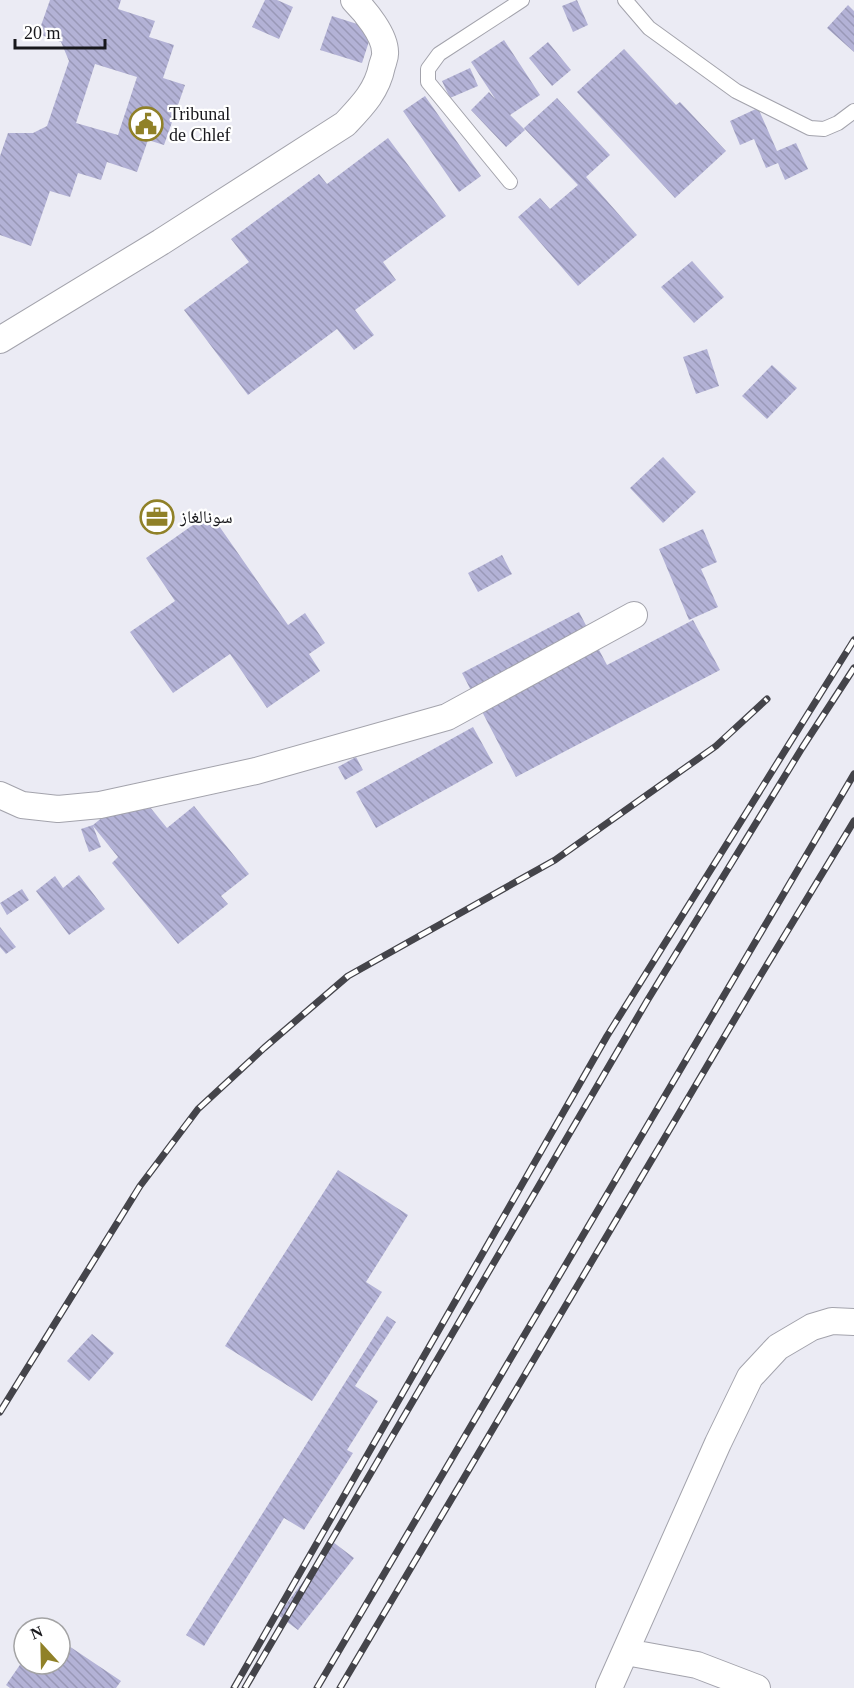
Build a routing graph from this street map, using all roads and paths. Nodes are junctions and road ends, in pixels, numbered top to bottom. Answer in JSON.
{"nodes":[{"id":1,"x":354,"y":0,"type":"edge"},
{"id":2,"x":522,"y":0,"type":"edge"},
{"id":3,"x":625,"y":0,"type":"edge"},
{"id":4,"x":854,"y":111,"type":"edge"},
{"id":5,"x":510,"y":182,"type":"dead end"},
{"id":6,"x":0,"y":340,"type":"edge"},
{"id":7,"x":634,"y":615,"type":"dead end"},
{"id":8,"x":0,"y":795,"type":"edge"},
{"id":9,"x":854,"y":1322,"type":"edge"},
{"id":10,"x":626,"y":1652,"type":"junction"},
{"id":11,"x":609,"y":1688,"type":"edge"},
{"id":12,"x":757,"y":1688,"type":"edge"}],
"edges":[{"from":1,"to":6,"type":"street"},
{"from":2,"to":5,"type":"lane"},
{"from":3,"to":4,"type":"lane"},
{"from":7,"to":8,"type":"street"},
{"from":9,"to":10,"type":"street"},
{"from":10,"to":11,"type":"street"},
{"from":10,"to":12,"type":"street"}]}
